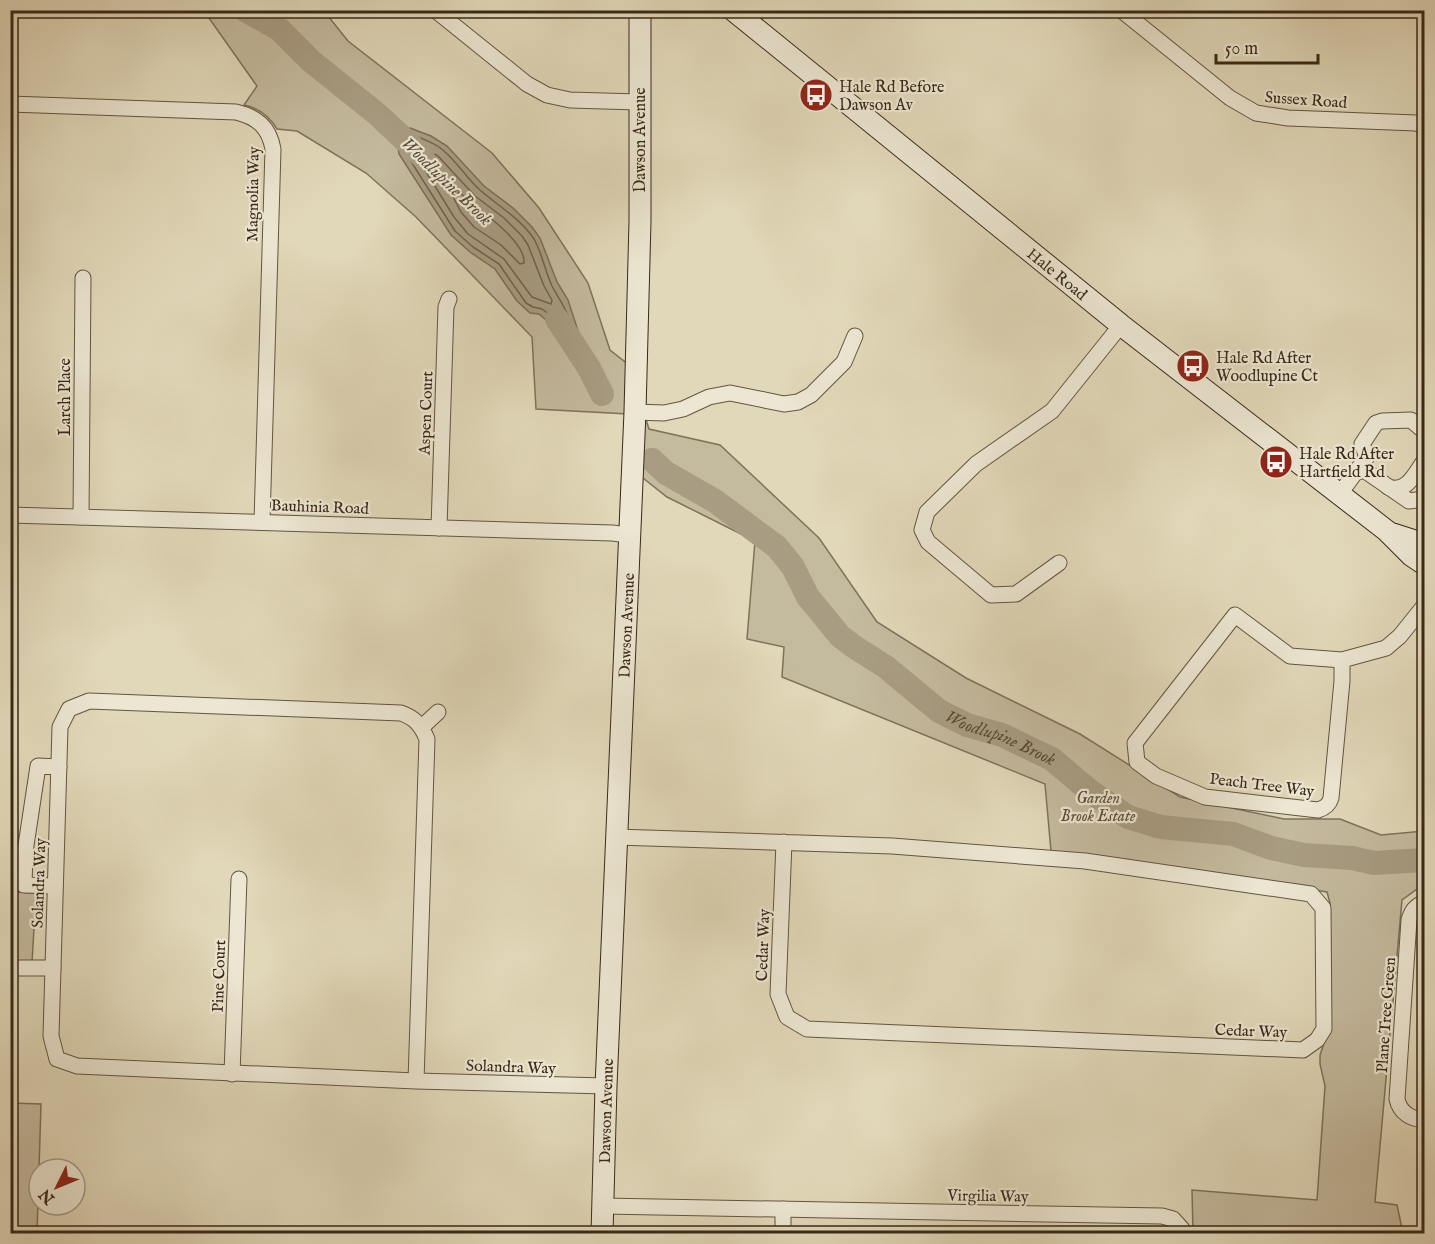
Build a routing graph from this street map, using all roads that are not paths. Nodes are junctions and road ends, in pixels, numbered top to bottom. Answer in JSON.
{"nodes":[{"id":1,"x":435,"y":10,"type":"edge"},
{"id":2,"x":733,"y":10,"type":"edge"},
{"id":3,"x":1121,"y":10,"type":"edge"},
{"id":4,"x":642,"y":13,"type":"edge"},
{"id":5,"x":638,"y":102,"type":"junction"},
{"id":6,"x":10,"y":104,"type":"edge"},
{"id":7,"x":1422,"y":123,"type":"edge"},
{"id":8,"x":83,"y":278,"type":"dead end"},
{"id":9,"x":449,"y":299,"type":"dead end"},
{"id":10,"x":1121,"y":325,"type":"junction"},
{"id":11,"x":855,"y":336,"type":"dead end"},
{"id":12,"x":635,"y":412,"type":"junction"},
{"id":13,"x":1425,"y":431,"type":"edge"},
{"id":14,"x":1425,"y":461,"type":"edge"},
{"id":15,"x":1355,"y":473,"type":"junction"},
{"id":16,"x":1388,"y":487,"type":"junction"},
{"id":17,"x":1339,"y":495,"type":"junction"},
{"id":18,"x":1425,"y":499,"type":"edge"},
{"id":19,"x":10,"y":515,"type":"edge"},
{"id":20,"x":81,"y":517,"type":"junction"},
{"id":21,"x":261,"y":522,"type":"junction"},
{"id":22,"x":439,"y":528,"type":"junction"},
{"id":23,"x":1387,"y":531,"type":"junction"},
{"id":24,"x":629,"y":536,"type":"junction"},
{"id":25,"x":1425,"y":544,"type":"edge"},
{"id":26,"x":1059,"y":563,"type":"dead end"},
{"id":27,"x":1425,"y":564,"type":"edge"},
{"id":28,"x":1424,"y":603,"type":"edge"},
{"id":29,"x":1342,"y":660,"type":"junction"},
{"id":30,"x":438,"y":712,"type":"dead end"},
{"id":31,"x":422,"y":727,"type":"junction"},
{"id":32,"x":59,"y":767,"type":"junction"},
{"id":33,"x":616,"y":837,"type":"junction"},
{"id":34,"x":784,"y":842,"type":"junction"},
{"id":35,"x":239,"y":879,"type":"dead end"},
{"id":36,"x":55,"y":886,"type":"junction"},
{"id":37,"x":1425,"y":902,"type":"edge"},
{"id":38,"x":10,"y":968,"type":"edge"},
{"id":39,"x":53,"y":968,"type":"junction"},
{"id":40,"x":232,"y":1074,"type":"junction"},
{"id":41,"x":416,"y":1081,"type":"junction"},
{"id":42,"x":606,"y":1086,"type":"junction"},
{"id":43,"x":1425,"y":1120,"type":"edge"},
{"id":44,"x":603,"y":1206,"type":"junction"},
{"id":45,"x":783,"y":1209,"type":"junction"},
{"id":46,"x":602,"y":1233,"type":"edge"},
{"id":47,"x":783,"y":1233,"type":"edge"},
{"id":48,"x":1182,"y":1233,"type":"edge"}],
"edges":[{"from":1,"to":5,"type":"street"},
{"from":2,"to":10,"type":"main road","name":"Hale Road"},
{"from":3,"to":7,"type":"street","name":"Sussex Road"},
{"from":4,"to":5,"type":"main road","name":"Dawson Avenue"},
{"from":5,"to":12,"type":"main road","name":"Dawson Avenue"},
{"from":6,"to":21,"type":"street","name":"Magnolia Way"},
{"from":8,"to":20,"type":"street","name":"Larch Place"},
{"from":9,"to":22,"type":"street","name":"Aspen Court"},
{"from":10,"to":17,"type":"main road","name":"Hale Road"},
{"from":10,"to":26,"type":"street"},
{"from":11,"to":12,"type":"street"},
{"from":12,"to":24,"type":"main road","name":"Dawson Avenue"},
{"from":13,"to":15,"type":"street"},
{"from":14,"to":16,"type":"street"},
{"from":15,"to":16,"type":"street"},
{"from":15,"to":17,"type":"street"},
{"from":16,"to":18,"type":"street"},
{"from":17,"to":23,"type":"main road","name":"Hale Road"},
{"from":19,"to":20,"type":"street","name":"Bauhinia Road"},
{"from":20,"to":21,"type":"street","name":"Bauhinia Road"},
{"from":21,"to":22,"type":"street","name":"Bauhinia Road"},
{"from":22,"to":24,"type":"street","name":"Bauhinia Road"},
{"from":23,"to":25,"type":"main road","name":"Hale Road"},
{"from":23,"to":27,"type":"main road","name":"Hale Road"},
{"from":24,"to":33,"type":"main road","name":"Dawson Avenue"},
{"from":28,"to":29,"type":"street","name":"Peach Tree Way"},
{"from":29,"to":29,"type":"street","name":"Peach Tree Way"},
{"from":30,"to":31,"type":"street"},
{"from":31,"to":32,"type":"street","name":"Solandra Way"},
{"from":31,"to":41,"type":"street"},
{"from":32,"to":36,"type":"street","name":"Solandra Way"},
{"from":32,"to":36,"type":"street"},
{"from":33,"to":34,"type":"street","name":"Cedar Way"},
{"from":33,"to":42,"type":"main road","name":"Dawson Avenue"},
{"from":34,"to":34,"type":"street","name":"Cedar Way"},
{"from":35,"to":40,"type":"street","name":"Pine Court"},
{"from":36,"to":39,"type":"street","name":"Solandra Way"},
{"from":37,"to":43,"type":"street","name":"Plane Tree Green"},
{"from":38,"to":39,"type":"street"},
{"from":39,"to":40,"type":"street","name":"Solandra Way"},
{"from":40,"to":41,"type":"street","name":"Solandra Way"},
{"from":41,"to":42,"type":"street","name":"Solandra Way"},
{"from":42,"to":44,"type":"main road","name":"Dawson Avenue"},
{"from":44,"to":45,"type":"street","name":"Virgilia Way"},
{"from":44,"to":46,"type":"main road","name":"Dawson Avenue"},
{"from":45,"to":47,"type":"street"},
{"from":45,"to":48,"type":"street","name":"Virgilia Way"}]}
